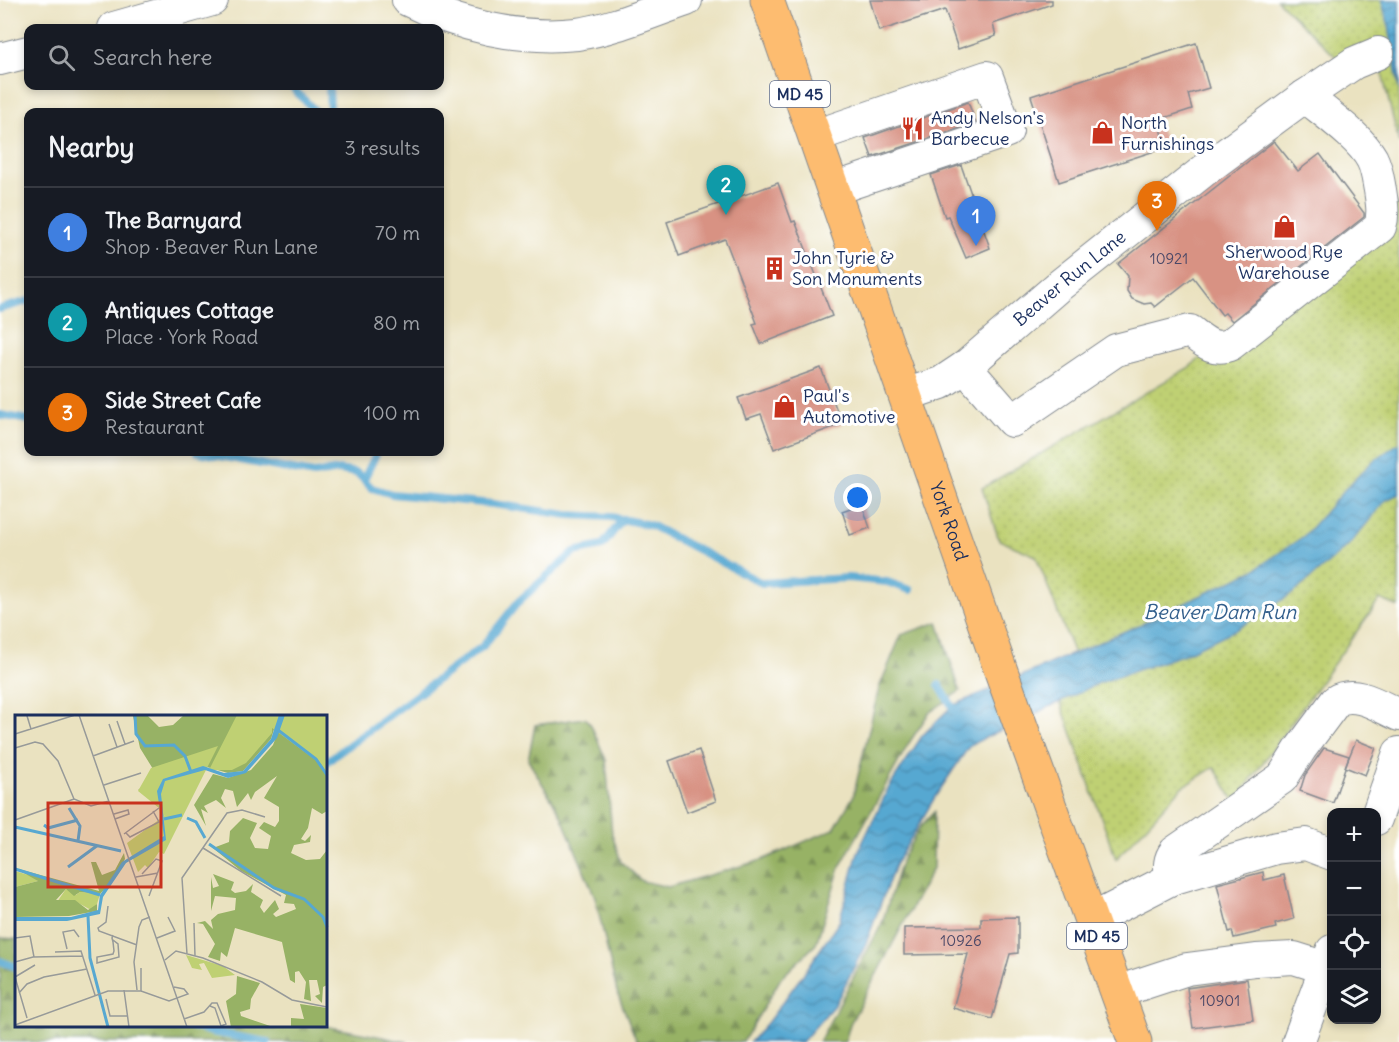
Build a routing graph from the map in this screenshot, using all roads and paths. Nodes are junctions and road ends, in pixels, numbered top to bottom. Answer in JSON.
{"nodes":[{"id":1,"x":212,"y":0,"type":"edge"},
{"id":2,"x":408,"y":0,"type":"edge"},
{"id":3,"x":686,"y":0,"type":"edge"},
{"id":4,"x":767,"y":0,"type":"edge"},
{"id":5,"x":128,"y":24,"type":"edge"},
{"id":6,"x":24,"y":53,"type":"edge"},
{"id":7,"x":1378,"y":53,"type":"dead end"},
{"id":8,"x":0,"y":59,"type":"edge"},
{"id":9,"x":1305,"y":96,"type":"junction"},
{"id":10,"x":815,"y":136,"type":"junction"},
{"id":11,"x":833,"y":189,"type":"junction"},
{"id":12,"x":965,"y":367,"type":"junction"},
{"id":13,"x":905,"y":395,"type":"junction"},
{"id":14,"x":1399,"y":715,"type":"edge"},
{"id":15,"x":1399,"y":753,"type":"edge"},
{"id":16,"x":1381,"y":808,"type":"edge"},
{"id":17,"x":1327,"y":852,"type":"edge"},
{"id":18,"x":1171,"y":879,"type":"junction"},
{"id":19,"x":1091,"y":920,"type":"junction"},
{"id":20,"x":1327,"y":960,"type":"edge"},
{"id":21,"x":1327,"y":965,"type":"edge"},
{"id":22,"x":1117,"y":992,"type":"junction"},
{"id":23,"x":1135,"y":1042,"type":"edge"},
{"id":24,"x":1298,"y":1042,"type":"edge"}],
"edges":[{"from":1,"to":5,"type":"street"},
{"from":2,"to":3,"type":"street"},
{"from":4,"to":10,"type":"main road","name":"York Road","number":"MD 45"},
{"from":6,"to":8,"type":"street"},
{"from":7,"to":9,"type":"street","name":"Beaver Run Lane"},
{"from":9,"to":12,"type":"street","name":"Beaver Run Lane"},
{"from":9,"to":12,"type":"street"},
{"from":10,"to":11,"type":"main road","name":"York Road","number":"MD 45"},
{"from":10,"to":11,"type":"street"},
{"from":11,"to":13,"type":"main road","name":"York Road","number":"MD 45"},
{"from":12,"to":13,"type":"street","name":"Beaver Run Lane"},
{"from":13,"to":19,"type":"main road","name":"York Road","number":"MD 45"},
{"from":14,"to":18,"type":"street"},
{"from":15,"to":16,"type":"street"},
{"from":17,"to":18,"type":"street"},
{"from":18,"to":19,"type":"street"},
{"from":19,"to":22,"type":"main road","name":"York Road","number":"MD 45"},
{"from":20,"to":22,"type":"street"},
{"from":21,"to":24,"type":"street"},
{"from":22,"to":23,"type":"main road","name":"York Road","number":"MD 45"}]}
